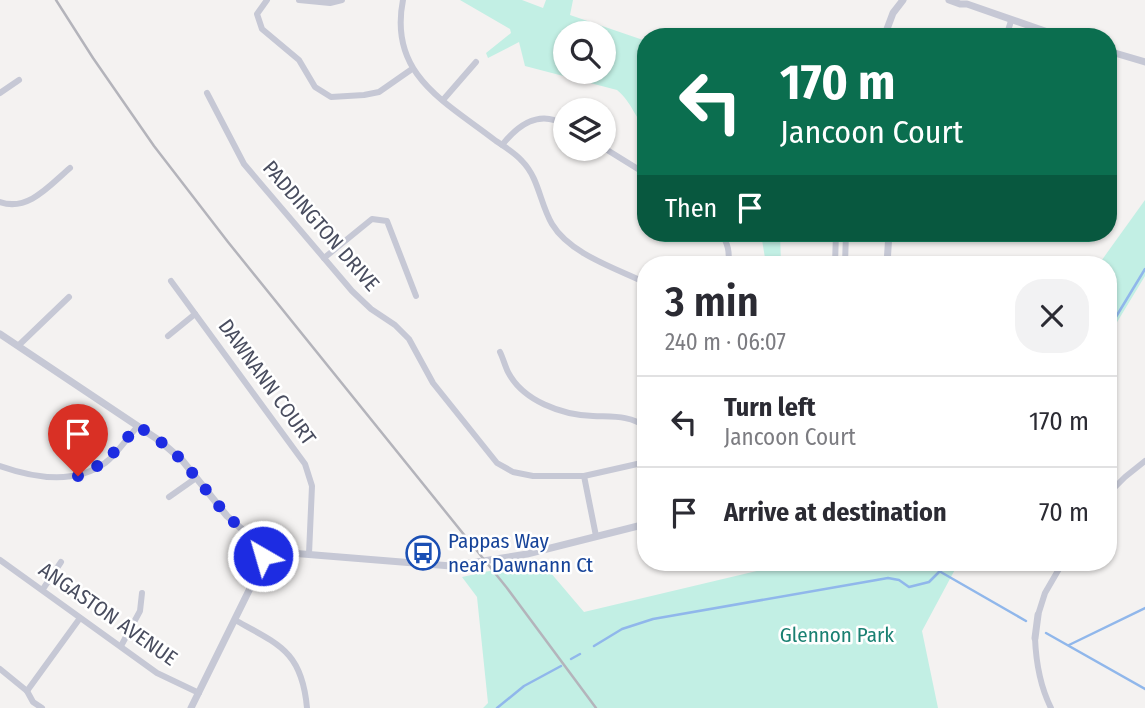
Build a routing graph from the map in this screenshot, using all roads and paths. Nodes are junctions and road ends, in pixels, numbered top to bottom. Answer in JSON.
{"nodes":[{"id":1,"x":267,"y":0,"type":"edge"},
{"id":2,"x":299,"y":0,"type":"edge"},
{"id":3,"x":342,"y":0,"type":"edge"},
{"id":4,"x":893,"y":0,"type":"edge"},
{"id":5,"x":903,"y":0,"type":"edge"},
{"id":6,"x":949,"y":0,"type":"edge"},
{"id":7,"x":401,"y":1,"type":"edge"},
{"id":8,"x":967,"y":2,"type":"edge"},
{"id":9,"x":893,"y":13,"type":"junction"},
{"id":10,"x":1011,"y":21,"type":"junction"},
{"id":11,"x":887,"y":28,"type":"edge"},
{"id":12,"x":1009,"y":28,"type":"edge"},
{"id":13,"x":1033,"y":28,"type":"edge"},
{"id":14,"x":1117,"y":54,"type":"edge"},
{"id":15,"x":476,"y":62,"type":"dead end"},
{"id":16,"x":1145,"y":62,"type":"edge"},
{"id":17,"x":412,"y":69,"type":"junction"},
{"id":18,"x":19,"y":80,"type":"dead end"},
{"id":19,"x":0,"y":93,"type":"edge"},
{"id":20,"x":207,"y":93,"type":"dead end"},
{"id":21,"x":443,"y":100,"type":"junction"},
{"id":22,"x":553,"y":121,"type":"edge"},
{"id":23,"x":502,"y":145,"type":"junction"},
{"id":24,"x":616,"y":155,"type":"edge"},
{"id":25,"x":70,"y":168,"type":"dead end"},
{"id":26,"x":637,"y":168,"type":"edge"},
{"id":27,"x":0,"y":202,"type":"edge"},
{"id":28,"x":324,"y":258,"type":"junction"},
{"id":29,"x":637,"y":279,"type":"edge"},
{"id":30,"x":171,"y":281,"type":"dead end"},
{"id":31,"x":416,"y":296,"type":"dead end"},
{"id":32,"x":69,"y":297,"type":"dead end"},
{"id":33,"x":195,"y":314,"type":"junction"},
{"id":34,"x":0,"y":334,"type":"edge"},
{"id":35,"x":168,"y":336,"type":"dead end"},
{"id":36,"x":18,"y":346,"type":"junction"},
{"id":37,"x":500,"y":352,"type":"dead end"},
{"id":38,"x":637,"y":422,"type":"edge"},
{"id":39,"x":138,"y":426,"type":"junction"},
{"id":40,"x":1145,"y":461,"type":"edge"},
{"id":41,"x":637,"y":464,"type":"edge"},
{"id":42,"x":0,"y":466,"type":"edge"},
{"id":43,"x":584,"y":476,"type":"junction"},
{"id":44,"x":196,"y":478,"type":"junction"},
{"id":45,"x":1117,"y":484,"type":"edge"},
{"id":46,"x":169,"y":497,"type":"dead end"},
{"id":47,"x":637,"y":526,"type":"edge"},
{"id":48,"x":596,"y":536,"type":"junction"},
{"id":49,"x":262,"y":547,"type":"junction"},
{"id":50,"x":278,"y":552,"type":"junction"},
{"id":51,"x":309,"y":554,"type":"junction"},
{"id":52,"x":265,"y":558,"type":"junction"},
{"id":53,"x":0,"y":560,"type":"edge"},
{"id":54,"x":61,"y":562,"type":"dead end"},
{"id":55,"x":1058,"y":571,"type":"edge"},
{"id":56,"x":43,"y":589,"type":"junction"},
{"id":57,"x":142,"y":593,"type":"dead end"},
{"id":58,"x":1038,"y":615,"type":"joint"},
{"id":59,"x":80,"y":618,"type":"junction"},
{"id":60,"x":235,"y":620,"type":"junction"},
{"id":61,"x":1035,"y":638,"type":"joint"},
{"id":62,"x":121,"y":646,"type":"junction"},
{"id":63,"x":0,"y":669,"type":"edge"},
{"id":64,"x":27,"y":691,"type":"junction"},
{"id":65,"x":199,"y":693,"type":"junction"},
{"id":66,"x":42,"y":708,"type":"edge"},
{"id":67,"x":191,"y":708,"type":"edge"},
{"id":68,"x":307,"y":708,"type":"edge"},
{"id":69,"x":1051,"y":708,"type":"edge"}],
"edges":[{"from":1,"to":17,"type":"street"},
{"from":2,"to":3,"type":"street"},
{"from":4,"to":9,"type":"street"},
{"from":5,"to":9,"type":"street"},
{"from":6,"to":8,"type":"street"},
{"from":7,"to":17,"type":"street"},
{"from":8,"to":10,"type":"street"},
{"from":9,"to":11,"type":"street"},
{"from":10,"to":12,"type":"street"},
{"from":10,"to":13,"type":"street"},
{"from":14,"to":16,"type":"street"},
{"from":15,"to":21,"type":"street"},
{"from":17,"to":21,"type":"street"},
{"from":18,"to":19,"type":"street"},
{"from":20,"to":28,"type":"street","name":"PADDINGTON DRIVE"},
{"from":21,"to":23,"type":"street"},
{"from":22,"to":23,"type":"street"},
{"from":23,"to":29,"type":"street"},
{"from":24,"to":26,"type":"street"},
{"from":25,"to":27,"type":"street"},
{"from":28,"to":31,"type":"street"},
{"from":28,"to":43,"type":"street","name":"PADDINGTON DRIVE"},
{"from":30,"to":33,"type":"street","name":"DAWNANN COURT"},
{"from":32,"to":36,"type":"street"},
{"from":33,"to":35,"type":"street"},
{"from":33,"to":51,"type":"street","name":"DAWNANN COURT"},
{"from":34,"to":36,"type":"street"},
{"from":36,"to":39,"type":"street"},
{"from":37,"to":38,"type":"street"},
{"from":39,"to":42,"type":"street"},
{"from":39,"to":44,"type":"street"},
{"from":40,"to":45,"type":"street"},
{"from":41,"to":43,"type":"street","name":"PADDINGTON DRIVE"},
{"from":43,"to":48,"type":"street"},
{"from":44,"to":46,"type":"street"},
{"from":44,"to":49,"type":"street"},
{"from":47,"to":48,"type":"street"},
{"from":48,"to":51,"type":"street"},
{"from":49,"to":50,"type":"street"},
{"from":49,"to":52,"type":"street"},
{"from":50,"to":51,"type":"street"},
{"from":50,"to":52,"type":"street"},
{"from":52,"to":60,"type":"street"},
{"from":53,"to":56,"type":"street","name":"ANGASTON AVENUE"},
{"from":54,"to":56,"type":"street"},
{"from":55,"to":58,"type":"street"},
{"from":56,"to":59,"type":"street","name":"ANGASTON AVENUE"},
{"from":57,"to":62,"type":"street"},
{"from":58,"to":61,"type":"street"},
{"from":59,"to":62,"type":"street","name":"ANGASTON AVENUE"},
{"from":59,"to":64,"type":"street"},
{"from":60,"to":65,"type":"street"},
{"from":60,"to":68,"type":"street"},
{"from":61,"to":69,"type":"street"},
{"from":62,"to":65,"type":"street","name":"ANGASTON AVENUE"},
{"from":63,"to":64,"type":"street"},
{"from":64,"to":66,"type":"street"},
{"from":65,"to":67,"type":"street"}]}
